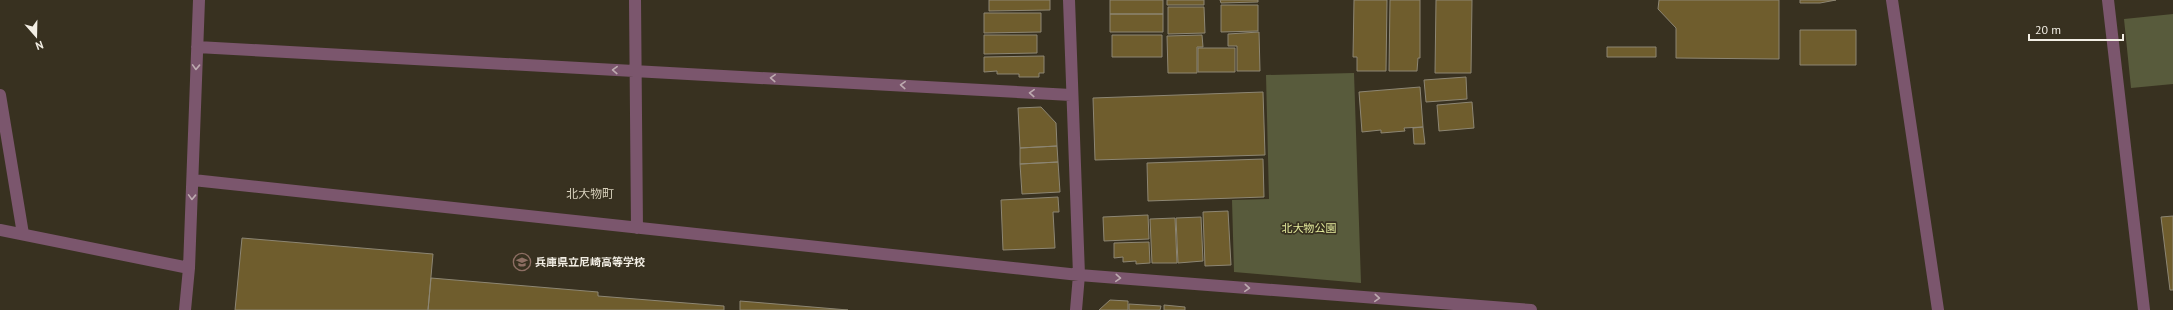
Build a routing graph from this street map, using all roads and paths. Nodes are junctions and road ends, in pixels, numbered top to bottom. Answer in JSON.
{"nodes":[{"id":1,"x":199,"y":0,"type":"edge"},
{"id":2,"x":635,"y":0,"type":"edge"},
{"id":3,"x":1069,"y":0,"type":"edge"},
{"id":4,"x":1892,"y":0,"type":"edge"},
{"id":5,"x":2108,"y":0,"type":"edge"},
{"id":6,"x":197,"y":47,"type":"junction"},
{"id":7,"x":636,"y":70,"type":"junction"},
{"id":8,"x":0,"y":95,"type":"edge"},
{"id":9,"x":1071,"y":95,"type":"junction"},
{"id":10,"x":193,"y":180,"type":"junction"},
{"id":11,"x":637,"y":228,"type":"junction"},
{"id":12,"x":0,"y":230,"type":"edge"},
{"id":13,"x":23,"y":234,"type":"junction"},
{"id":14,"x":189,"y":268,"type":"junction"},
{"id":15,"x":1079,"y":275,"type":"junction"},
{"id":16,"x":185,"y":310,"type":"edge"},
{"id":17,"x":1076,"y":310,"type":"edge"},
{"id":18,"x":1531,"y":310,"type":"edge"},
{"id":19,"x":1938,"y":310,"type":"edge"},
{"id":20,"x":2144,"y":310,"type":"edge"}],
"edges":[{"from":1,"to":6,"type":"street"},
{"from":2,"to":7,"type":"street"},
{"from":3,"to":9,"type":"street"},
{"from":4,"to":19,"type":"street"},
{"from":5,"to":20,"type":"street"},
{"from":7,"to":6,"type":"street","one_way":true},
{"from":6,"to":10,"type":"street","one_way":true},
{"from":9,"to":7,"type":"street","one_way":true},
{"from":7,"to":11,"type":"street"},
{"from":8,"to":13,"type":"street"},
{"from":9,"to":15,"type":"street"},
{"from":10,"to":11,"type":"street"},
{"from":10,"to":14,"type":"street","one_way":true},
{"from":11,"to":15,"type":"street"},
{"from":12,"to":13,"type":"street"},
{"from":13,"to":14,"type":"street"},
{"from":14,"to":16,"type":"street"},
{"from":15,"to":17,"type":"street"},
{"from":15,"to":18,"type":"street","one_way":true}]}
